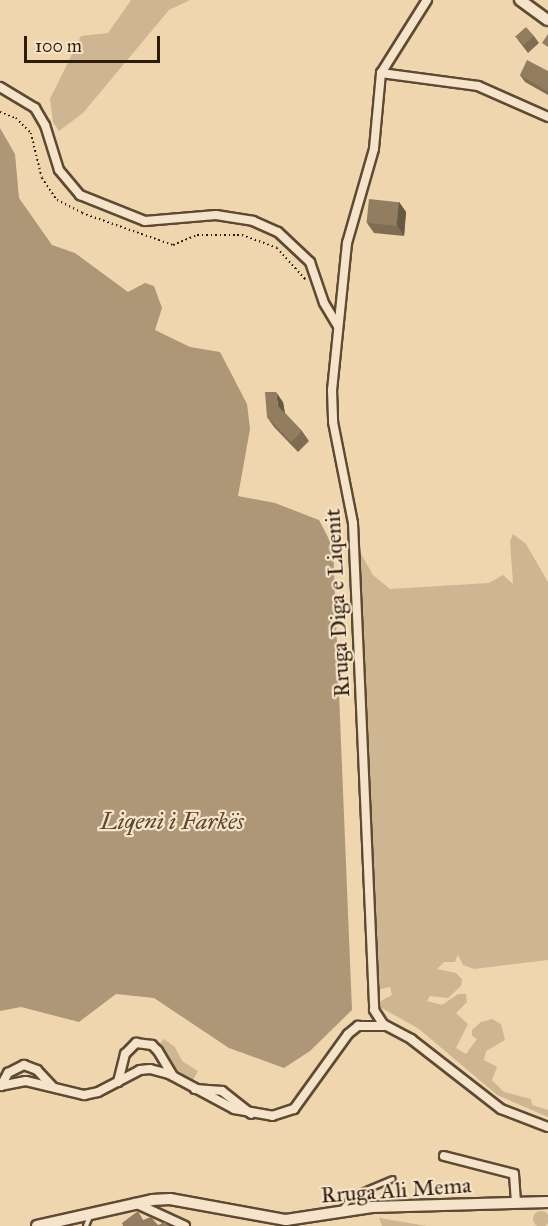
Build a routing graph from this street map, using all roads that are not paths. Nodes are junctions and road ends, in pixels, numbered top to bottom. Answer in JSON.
{"nodes":[{"id":1,"x":427,"y":0,"type":"edge"},
{"id":2,"x":520,"y":0,"type":"edge"},
{"id":3,"x":548,"y":20,"type":"edge"},
{"id":4,"x":381,"y":74,"type":"junction"},
{"id":5,"x":0,"y":87,"type":"edge"},
{"id":6,"x":548,"y":117,"type":"edge"},
{"id":7,"x":338,"y":326,"type":"junction"},
{"id":8,"x":388,"y":1027,"type":"junction"},
{"id":9,"x":173,"y":1076,"type":"junction"},
{"id":10,"x":118,"y":1082,"type":"junction"},
{"id":11,"x":1,"y":1086,"type":"edge"},
{"id":12,"x":53,"y":1088,"type":"junction"},
{"id":13,"x":548,"y":1127,"type":"edge"},
{"id":14,"x":444,"y":1156,"type":"dead end"},
{"id":15,"x":393,"y":1179,"type":"dead end"},
{"id":16,"x":516,"y":1200,"type":"junction"},
{"id":17,"x":134,"y":1202,"type":"junction"},
{"id":18,"x":548,"y":1202,"type":"edge"},
{"id":19,"x":341,"y":1212,"type":"junction"},
{"id":20,"x":90,"y":1214,"type":"junction"},
{"id":21,"x":37,"y":1226,"type":"edge"},
{"id":22,"x":86,"y":1226,"type":"edge"},
{"id":23,"x":185,"y":1226,"type":"edge"}],
"edges":[{"from":1,"to":4,"type":"street","name":"Rruga Diga e Liqenit"},
{"from":2,"to":3,"type":"street"},
{"from":4,"to":6,"type":"street"},
{"from":4,"to":7,"type":"street","name":"Rruga Diga e Liqenit"},
{"from":5,"to":7,"type":"street"},
{"from":7,"to":8,"type":"street","name":"Rruga Diga e Liqenit"},
{"from":8,"to":9,"type":"street"},
{"from":8,"to":13,"type":"street"},
{"from":9,"to":10,"type":"street"},
{"from":9,"to":10,"type":"street"},
{"from":10,"to":12,"type":"street"},
{"from":11,"to":12,"type":"street"},
{"from":11,"to":12,"type":"street"},
{"from":14,"to":16,"type":"street"},
{"from":15,"to":19,"type":"lane"},
{"from":16,"to":18,"type":"street","name":"Rruga Ali Mema"},
{"from":16,"to":19,"type":"street","name":"Rruga Ali Mema"},
{"from":17,"to":19,"type":"street","name":"Rruga Ali Mema"},
{"from":17,"to":20,"type":"street","name":"Rruga Ali Mema"},
{"from":17,"to":23,"type":"street"},
{"from":20,"to":21,"type":"street","name":"Rruga Ali Mema"},
{"from":20,"to":22,"type":"lane"}]}
